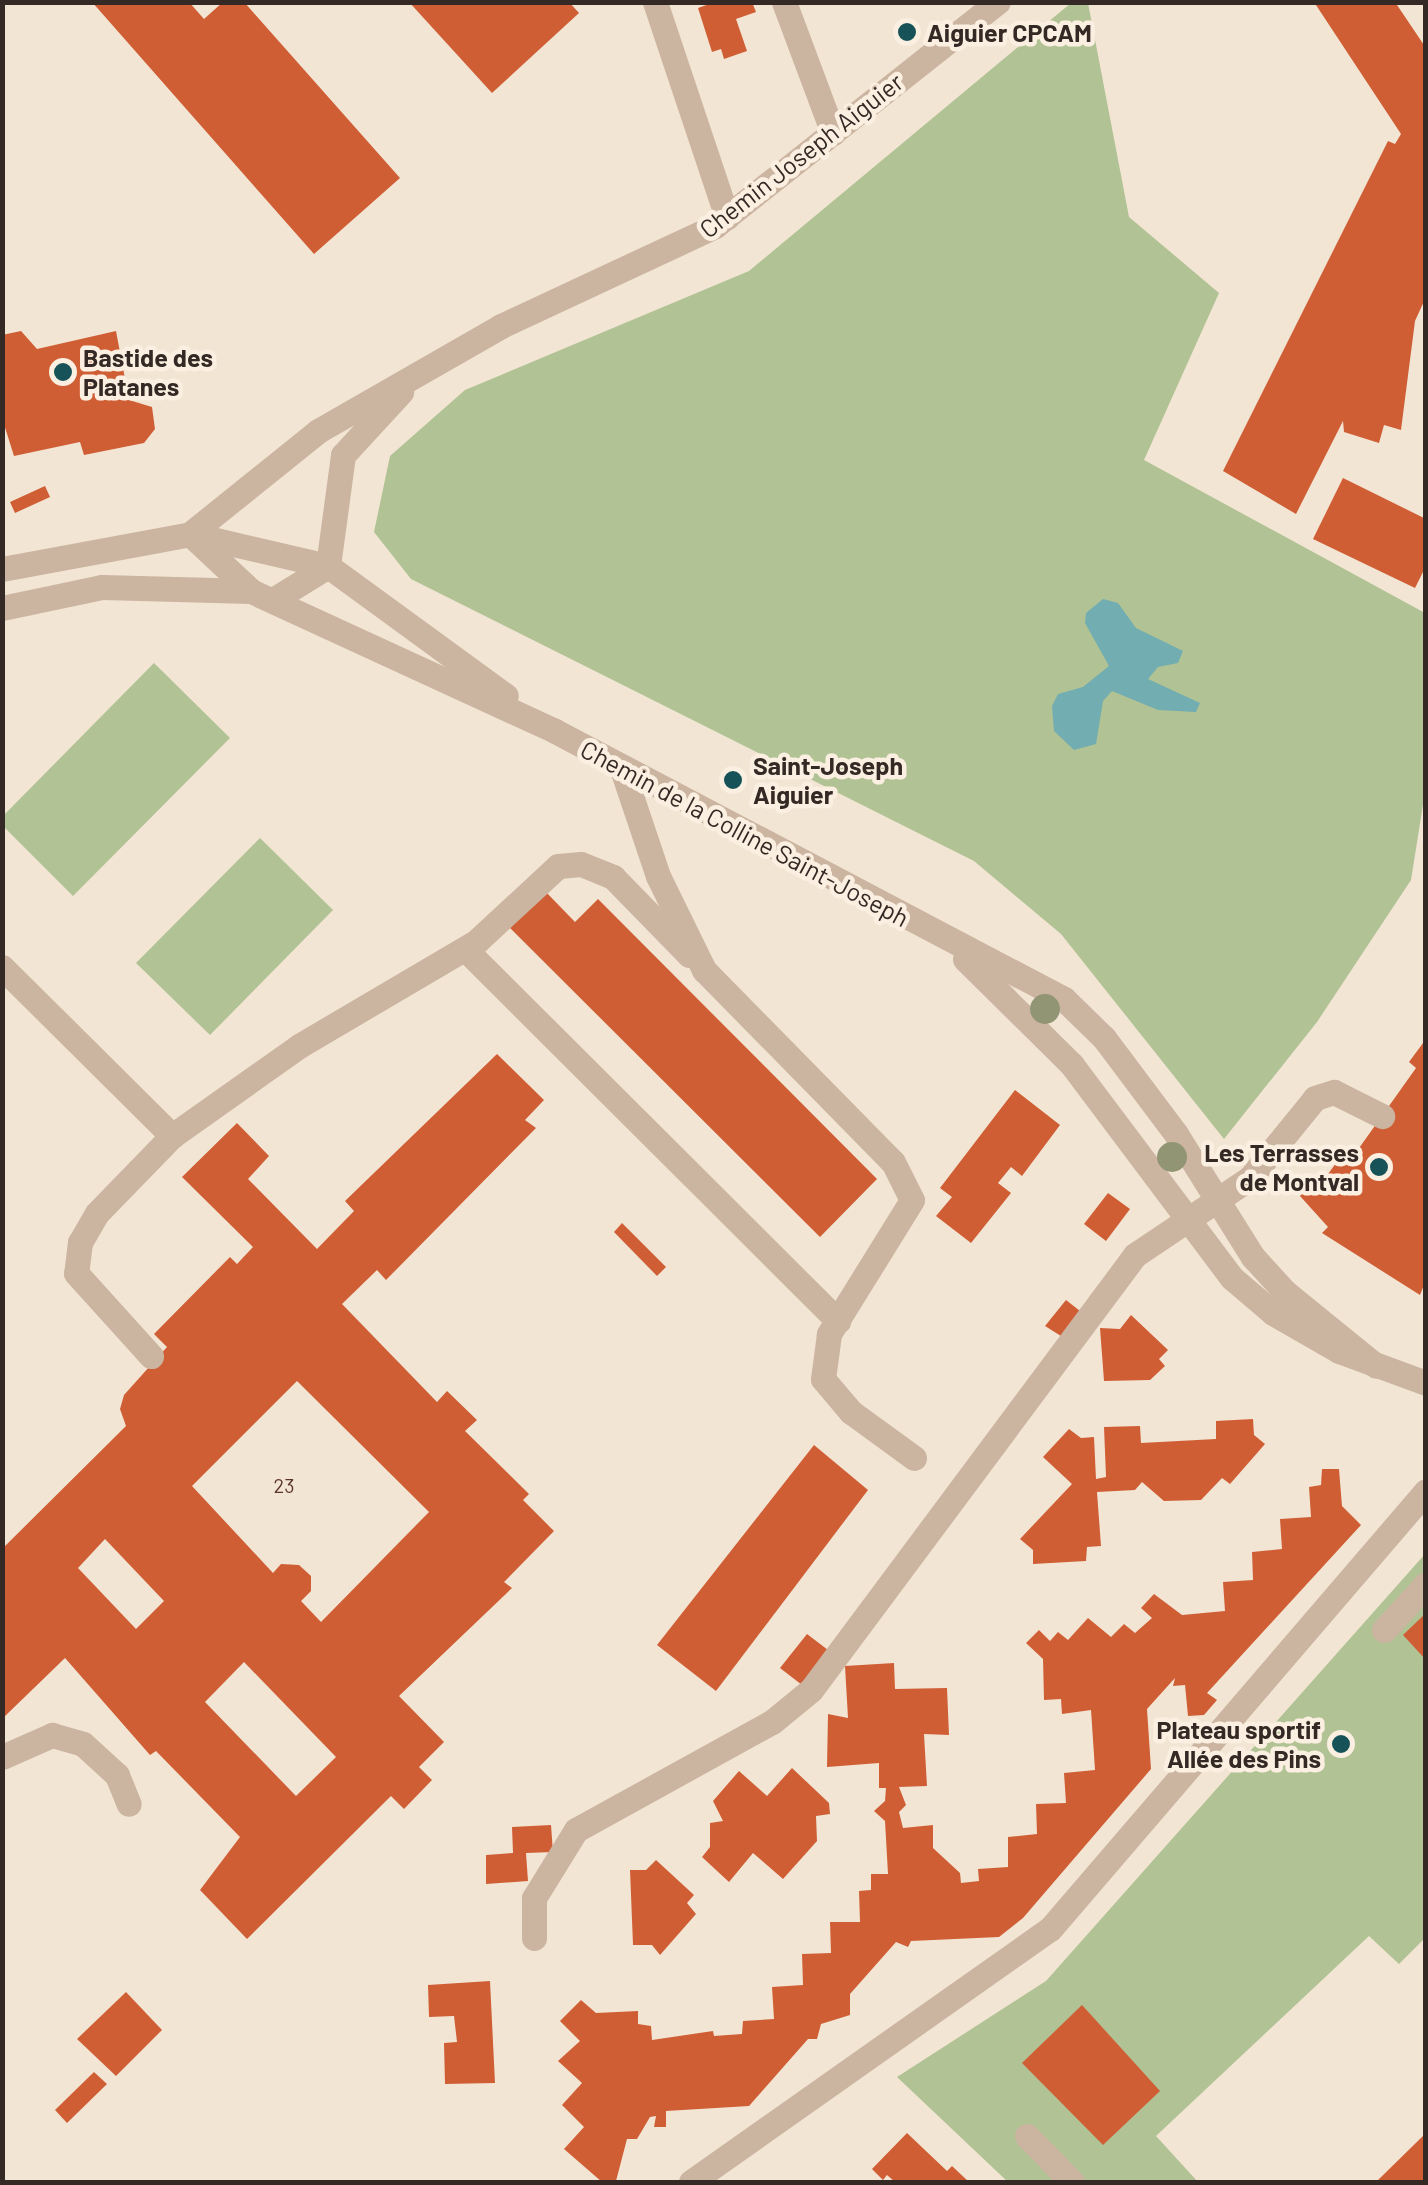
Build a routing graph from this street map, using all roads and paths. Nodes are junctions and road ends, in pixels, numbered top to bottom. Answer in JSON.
{"nodes":[{"id":1,"x":655,"y":2,"type":"edge"},
{"id":2,"x":784,"y":2,"type":"edge"},
{"id":3,"x":998,"y":2,"type":"edge"},
{"id":4,"x":832,"y":133,"type":"junction"},
{"id":5,"x":727,"y":217,"type":"junction"},
{"id":6,"x":429,"y":364,"type":"junction"},
{"id":7,"x":190,"y":534,"type":"junction"},
{"id":8,"x":328,"y":566,"type":"junction"},
{"id":9,"x":2,"y":569,"type":"edge"},
{"id":10,"x":262,"y":596,"type":"junction"},
{"id":11,"x":2,"y":608,"type":"edge"},
{"id":12,"x":555,"y":731,"type":"junction"},
{"id":13,"x":621,"y":766,"type":"junction"},
{"id":14,"x":936,"y":934,"type":"junction"},
{"id":15,"x":465,"y":949,"type":"junction"},
{"id":16,"x":2,"y":966,"type":"edge"},
{"id":17,"x":704,"y":970,"type":"junction"},
{"id":18,"x":1382,"y":1116,"type":"dead end"},
{"id":19,"x":172,"y":1136,"type":"junction"},
{"id":20,"x":1218,"y":1199,"type":"junction"},
{"id":21,"x":1187,"y":1220,"type":"junction"},
{"id":22,"x":838,"y":1322,"type":"junction"},
{"id":23,"x":151,"y":1356,"type":"dead end"},
{"id":24,"x":1376,"y":1366,"type":"junction"},
{"id":25,"x":1426,"y":1383,"type":"edge"},
{"id":26,"x":914,"y":1458,"type":"dead end"},
{"id":27,"x":1426,"y":1491,"type":"edge"},
{"id":28,"x":1426,"y":1584,"type":"edge"},
{"id":29,"x":1384,"y":1630,"type":"dead end"},
{"id":30,"x":2,"y":1757,"type":"edge"},
{"id":31,"x":130,"y":1804,"type":"dead end"},
{"id":32,"x":534,"y":1938,"type":"dead end"},
{"id":33,"x":1027,"y":2136,"type":"dead end"},
{"id":34,"x":691,"y":2182,"type":"edge"},
{"id":35,"x":1072,"y":2182,"type":"edge"}],
"edges":[{"from":1,"to":5,"type":"street"},
{"from":2,"to":4,"type":"street"},
{"from":3,"to":4,"type":"street","name":"Chemin Joseph Aiguier"},
{"from":4,"to":5,"type":"street","name":"Chemin Joseph Aiguier"},
{"from":5,"to":6,"type":"street","name":"Chemin Joseph Aiguier"},
{"from":6,"to":7,"type":"street","name":"Chemin Joseph Aiguier"},
{"from":6,"to":8,"type":"street","name":"Chemin Joseph Aiguier"},
{"from":7,"to":8,"type":"street","name":"Chemin de la Colline Saint-Joseph"},
{"from":7,"to":9,"type":"street","name":"Chemin de la Colline Saint-Joseph"},
{"from":7,"to":10,"type":"street"},
{"from":8,"to":10,"type":"street"},
{"from":8,"to":12,"type":"street","name":"Chemin de la Colline Saint-Joseph"},
{"from":10,"to":11,"type":"street","name":"Chemin de la Colline Saint-Joseph"},
{"from":10,"to":12,"type":"street","name":"Chemin de la Colline Saint-Joseph"},
{"from":12,"to":13,"type":"street","name":"Chemin de la Colline Saint-Joseph"},
{"from":13,"to":14,"type":"street","name":"Chemin de la Colline Saint-Joseph"},
{"from":13,"to":17,"type":"street"},
{"from":14,"to":20,"type":"street","name":"Chemin de la Colline Saint-Joseph"},
{"from":14,"to":21,"type":"street","name":"Chemin de la Colline Saint-Joseph"},
{"from":15,"to":17,"type":"street"},
{"from":15,"to":19,"type":"street"},
{"from":15,"to":22,"type":"street"},
{"from":16,"to":19,"type":"street"},
{"from":17,"to":22,"type":"street"},
{"from":18,"to":20,"type":"street"},
{"from":19,"to":23,"type":"street"},
{"from":20,"to":21,"type":"street"},
{"from":20,"to":24,"type":"street","name":"Chemin de la Colline Saint-Joseph"},
{"from":21,"to":24,"type":"street","name":"Chemin de la Colline Saint-Joseph"},
{"from":21,"to":32,"type":"street"},
{"from":22,"to":26,"type":"street"},
{"from":24,"to":25,"type":"street","name":"Chemin de la Colline Saint-Joseph"},
{"from":27,"to":34,"type":"street"},
{"from":28,"to":29,"type":"street"},
{"from":30,"to":31,"type":"street"},
{"from":33,"to":35,"type":"street"}]}
